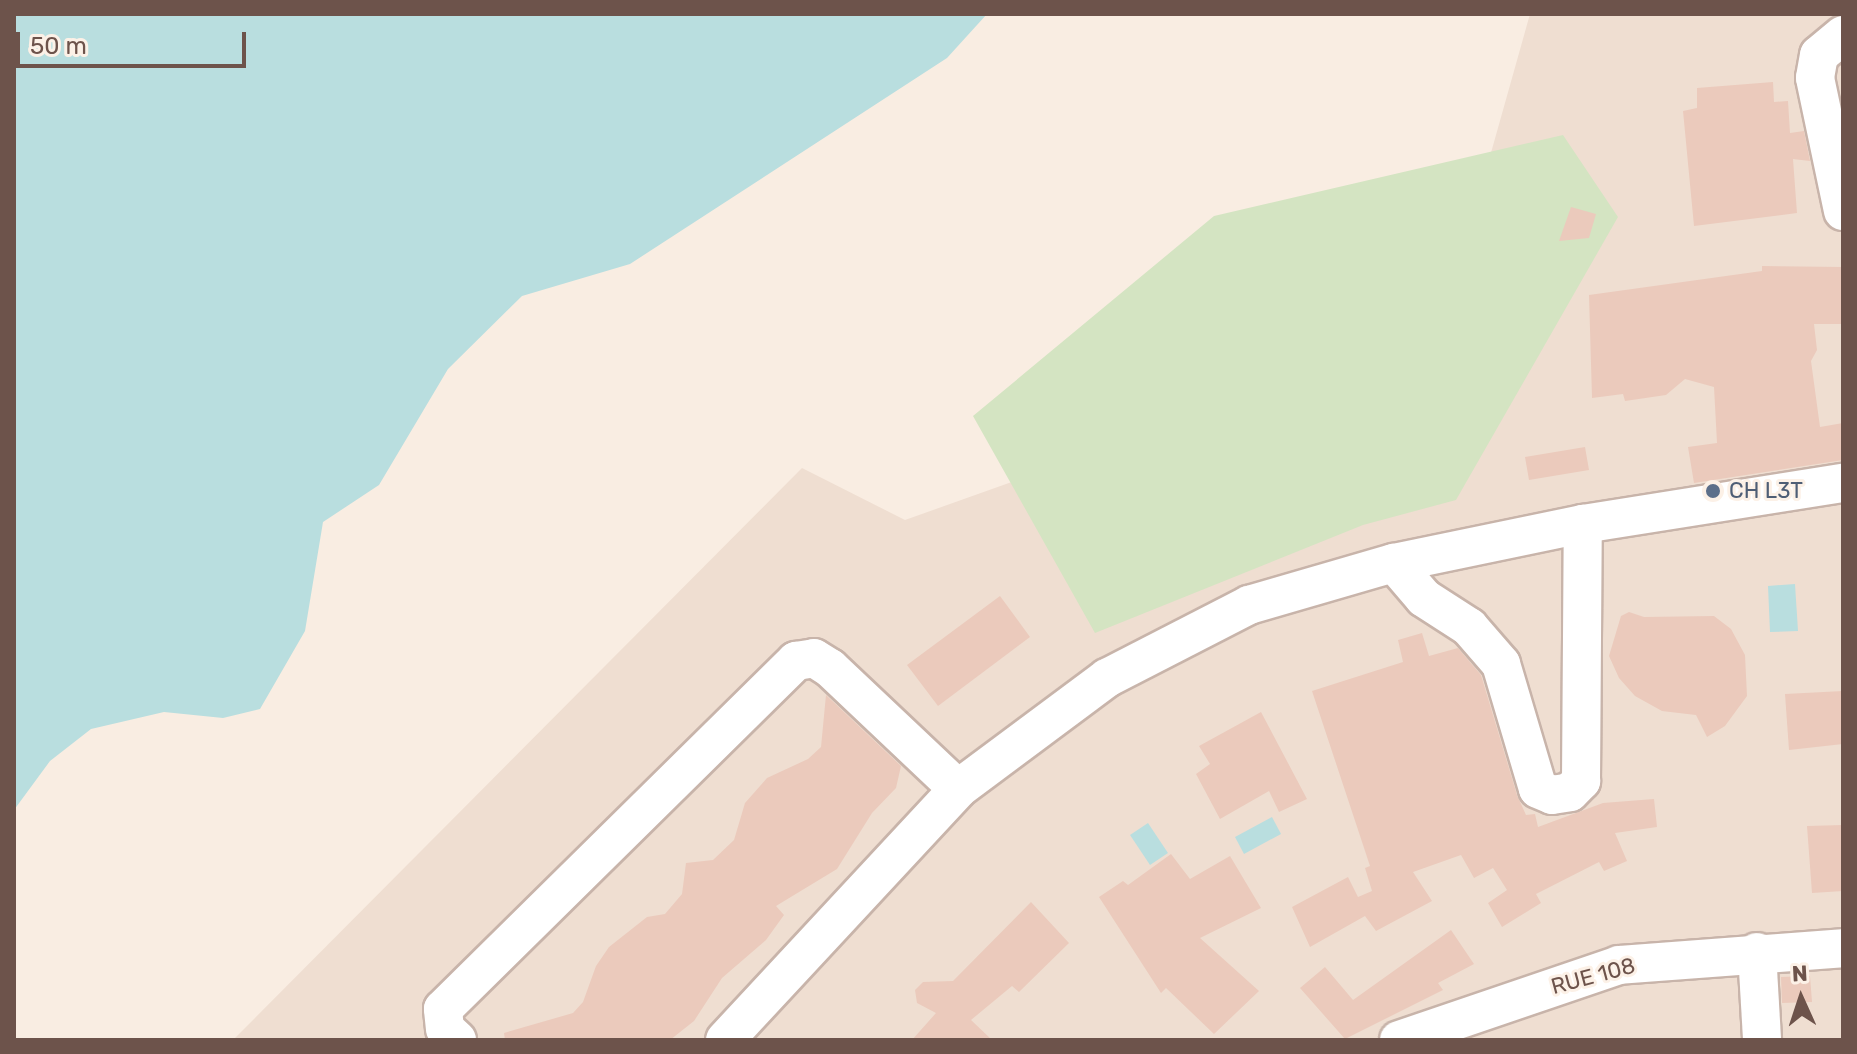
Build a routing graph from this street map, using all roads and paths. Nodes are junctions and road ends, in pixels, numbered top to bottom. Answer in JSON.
{"nodes":[{"id":1,"x":1843,"y":35,"type":"edge"},
{"id":2,"x":1843,"y":211,"type":"edge"},
{"id":3,"x":1843,"y":483,"type":"edge"},
{"id":4,"x":1583,"y":524,"type":"junction"},
{"id":5,"x":1394,"y":563,"type":"junction"},
{"id":6,"x":958,"y":789,"type":"junction"},
{"id":7,"x":1843,"y":948,"type":"edge"},
{"id":8,"x":1757,"y":952,"type":"junction"},
{"id":9,"x":457,"y":1040,"type":"edge"},
{"id":10,"x":725,"y":1040,"type":"edge"},
{"id":11,"x":1399,"y":1040,"type":"edge"},
{"id":12,"x":1762,"y":1040,"type":"edge"}],
"edges":[{"from":1,"to":2,"type":"street"},
{"from":3,"to":4,"type":"street"},
{"from":4,"to":5,"type":"street"},
{"from":4,"to":5,"type":"street"},
{"from":5,"to":6,"type":"street"},
{"from":6,"to":9,"type":"street"},
{"from":6,"to":10,"type":"street"},
{"from":7,"to":8,"type":"street","name":"RUE 108"},
{"from":8,"to":11,"type":"street","name":"RUE 108"},
{"from":8,"to":12,"type":"street"}]}
